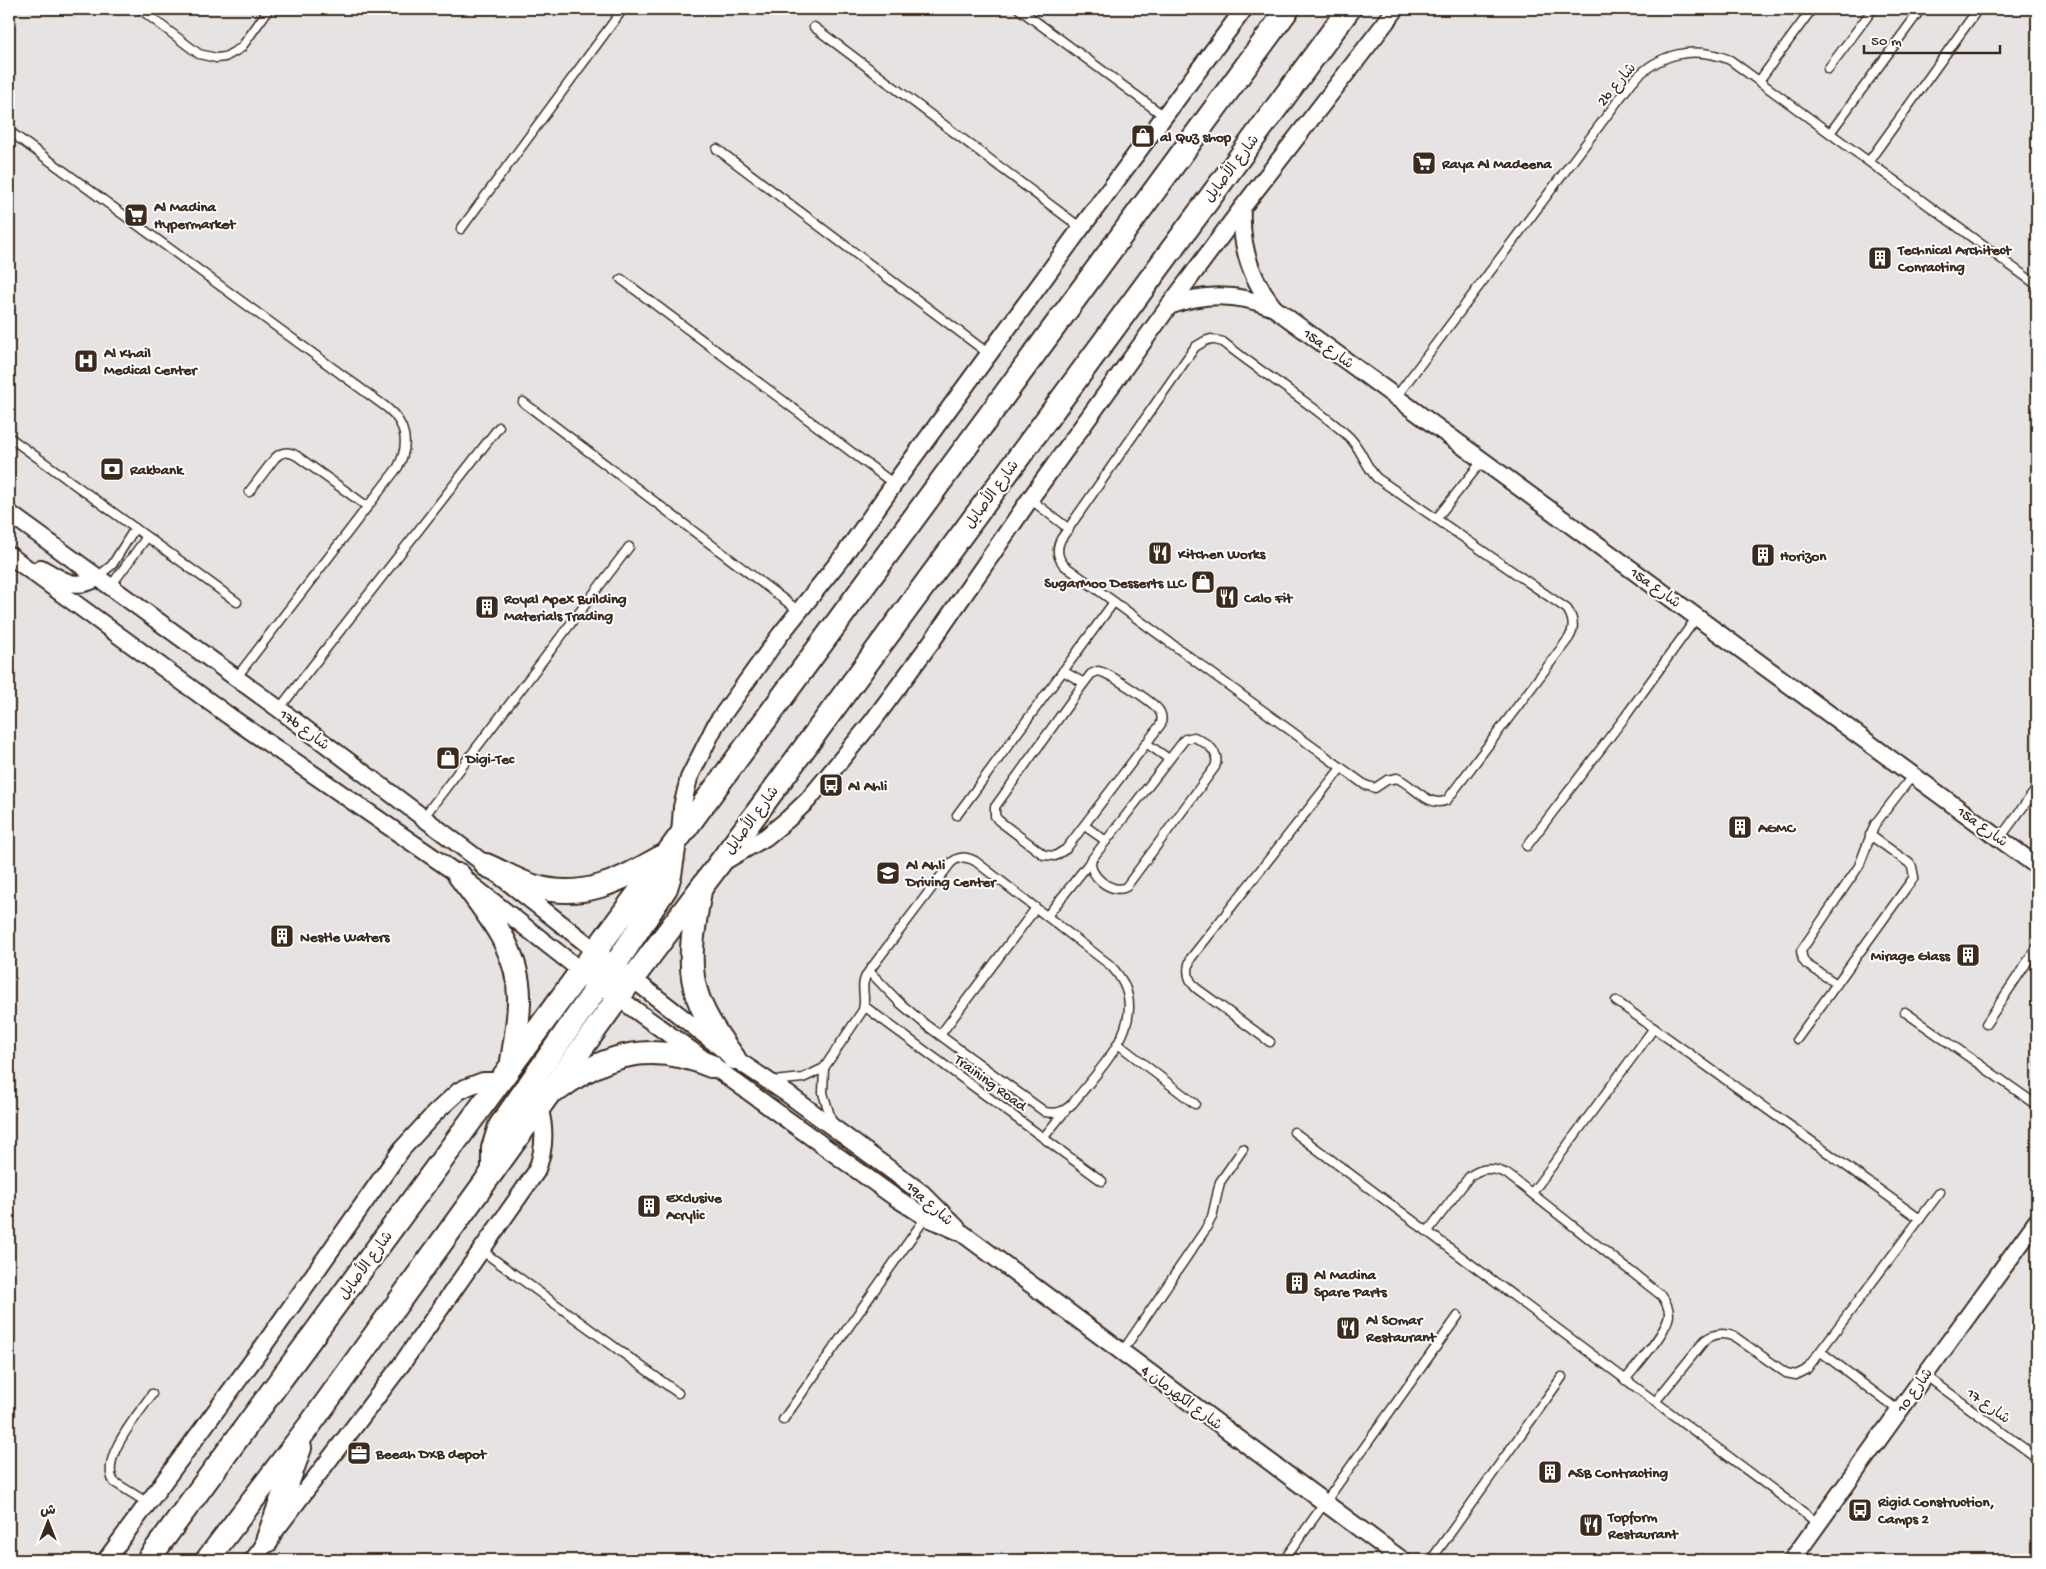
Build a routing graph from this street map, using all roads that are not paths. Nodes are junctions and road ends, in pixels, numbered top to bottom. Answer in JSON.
{"nodes":[{"id":1,"x":140,"y":9,"type":"edge"},
{"id":2,"x":269,"y":9,"type":"edge"},
{"id":3,"x":623,"y":9,"type":"edge"},
{"id":4,"x":1019,"y":9,"type":"edge"},
{"id":5,"x":1244,"y":9,"type":"edge"},
{"id":6,"x":1288,"y":9,"type":"edge"},
{"id":7,"x":1349,"y":9,"type":"edge"},
{"id":8,"x":1396,"y":9,"type":"edge"},
{"id":9,"x":1812,"y":9,"type":"edge"},
{"id":10,"x":1873,"y":9,"type":"edge"},
{"id":11,"x":1921,"y":9,"type":"edge"},
{"id":12,"x":1978,"y":9,"type":"edge"},
{"id":13,"x":814,"y":27,"type":"dead end"},
{"id":14,"x":1828,"y":69,"type":"dead end"},
{"id":15,"x":1759,"y":81,"type":"junction"},
{"id":16,"x":1164,"y":116,"type":"junction"},
{"id":17,"x":9,"y":131,"type":"edge"},
{"id":18,"x":1830,"y":133,"type":"junction"},
{"id":19,"x":717,"y":149,"type":"dead end"},
{"id":20,"x":1869,"y":161,"type":"junction"},
{"id":21,"x":1242,"y":208,"type":"junction"},
{"id":22,"x":1081,"y":228,"type":"junction"},
{"id":23,"x":461,"y":230,"type":"dead end"},
{"id":24,"x":621,"y":280,"type":"dead end"},
{"id":25,"x":2037,"y":285,"type":"edge"},
{"id":26,"x":1169,"y":306,"type":"junction"},
{"id":27,"x":1274,"y":308,"type":"junction"},
{"id":28,"x":989,"y":354,"type":"junction"},
{"id":29,"x":1396,"y":397,"type":"junction"},
{"id":30,"x":523,"y":402,"type":"dead end"},
{"id":31,"x":499,"y":427,"type":"dead end"},
{"id":32,"x":9,"y":437,"type":"edge"},
{"id":33,"x":1483,"y":460,"type":"junction"},
{"id":34,"x":894,"y":484,"type":"junction"},
{"id":35,"x":250,"y":492,"type":"dead end"},
{"id":36,"x":1030,"y":499,"type":"junction"},
{"id":37,"x":368,"y":507,"type":"junction"},
{"id":38,"x":9,"y":514,"type":"edge"},
{"id":39,"x":1436,"y":518,"type":"junction"},
{"id":40,"x":135,"y":528,"type":"junction"},
{"id":41,"x":1069,"y":529,"type":"junction"},
{"id":42,"x":147,"y":537,"type":"junction"},
{"id":43,"x":629,"y":547,"type":"dead end"},
{"id":44,"x":9,"y":550,"type":"edge"},
{"id":45,"x":9,"y":555,"type":"edge"},
{"id":46,"x":104,"y":582,"type":"junction"},
{"id":47,"x":237,"y":602,"type":"dead end"},
{"id":48,"x":1114,"y":602,"type":"junction"},
{"id":49,"x":799,"y":611,"type":"junction"},
{"id":50,"x":1697,"y":617,"type":"junction"},
{"id":51,"x":1063,"y":671,"type":"junction"},
{"id":52,"x":236,"y":678,"type":"junction"},
{"id":53,"x":1084,"y":683,"type":"junction"},
{"id":54,"x":279,"y":709,"type":"junction"},
{"id":55,"x":1146,"y":743,"type":"junction"},
{"id":56,"x":1169,"y":759,"type":"junction"},
{"id":57,"x":1342,"y":768,"type":"junction"},
{"id":58,"x":1913,"y":774,"type":"junction"},
{"id":59,"x":2037,"y":788,"type":"edge"},
{"id":60,"x":957,"y":815,"type":"dead end"},
{"id":61,"x":423,"y":818,"type":"junction"},
{"id":62,"x":1085,"y":826,"type":"junction"},
{"id":63,"x":1870,"y":835,"type":"junction"},
{"id":64,"x":2000,"y":838,"type":"junction"},
{"id":65,"x":1106,"y":841,"type":"junction"},
{"id":66,"x":674,"y":846,"type":"junction"},
{"id":67,"x":1527,"y":846,"type":"dead end"},
{"id":68,"x":1090,"y":862,"type":"junction"},
{"id":69,"x":719,"y":864,"type":"junction"},
{"id":70,"x":486,"y":865,"type":"junction"},
{"id":71,"x":2037,"y":866,"type":"edge"},
{"id":72,"x":458,"y":875,"type":"junction"},
{"id":73,"x":700,"y":888,"type":"junction"},
{"id":74,"x":1036,"y":908,"type":"junction"},
{"id":75,"x":1047,"y":916,"type":"junction"},
{"id":76,"x":2037,"y":947,"type":"edge"},
{"id":77,"x":596,"y":951,"type":"junction"},
{"id":78,"x":869,"y":971,"type":"junction"},
{"id":79,"x":623,"y":972,"type":"junction"},
{"id":80,"x":589,"y":977,"type":"junction"},
{"id":81,"x":1837,"y":984,"type":"junction"},
{"id":82,"x":618,"y":998,"type":"junction"},
{"id":83,"x":1616,"y":1002,"type":"dead end"},
{"id":84,"x":864,"y":1006,"type":"junction"},
{"id":85,"x":1905,"y":1012,"type":"dead end"},
{"id":86,"x":1986,"y":1024,"type":"dead end"},
{"id":87,"x":1654,"y":1028,"type":"junction"},
{"id":88,"x":940,"y":1035,"type":"junction"},
{"id":89,"x":1797,"y":1039,"type":"dead end"},
{"id":90,"x":1270,"y":1042,"type":"dead end"},
{"id":91,"x":1118,"y":1044,"type":"junction"},
{"id":92,"x":734,"y":1058,"type":"junction"},
{"id":93,"x":711,"y":1066,"type":"junction"},
{"id":94,"x":824,"y":1068,"type":"junction"},
{"id":95,"x":506,"y":1072,"type":"junction"},
{"id":96,"x":769,"y":1081,"type":"junction"},
{"id":97,"x":541,"y":1104,"type":"junction"},
{"id":98,"x":1195,"y":1104,"type":"dead end"},
{"id":99,"x":2037,"y":1105,"type":"edge"},
{"id":100,"x":1065,"y":1110,"type":"junction"},
{"id":101,"x":834,"y":1128,"type":"junction"},
{"id":102,"x":1294,"y":1132,"type":"dead end"},
{"id":103,"x":1044,"y":1138,"type":"junction"},
{"id":104,"x":1243,"y":1149,"type":"dead end"},
{"id":105,"x":493,"y":1171,"type":"junction"},
{"id":106,"x":1102,"y":1181,"type":"dead end"},
{"id":107,"x":1940,"y":1192,"type":"dead end"},
{"id":108,"x":1532,"y":1193,"type":"junction"},
{"id":109,"x":926,"y":1217,"type":"junction"},
{"id":110,"x":1920,"y":1219,"type":"junction"},
{"id":111,"x":2037,"y":1221,"type":"edge"},
{"id":112,"x":1428,"y":1231,"type":"junction"},
{"id":113,"x":962,"y":1233,"type":"junction"},
{"id":114,"x":481,"y":1250,"type":"junction"},
{"id":115,"x":1458,"y":1316,"type":"dead end"},
{"id":116,"x":1122,"y":1352,"type":"junction"},
{"id":117,"x":1821,"y":1352,"type":"junction"},
{"id":118,"x":1924,"y":1375,"type":"junction"},
{"id":119,"x":1562,"y":1377,"type":"dead end"},
{"id":120,"x":1625,"y":1380,"type":"junction"},
{"id":121,"x":678,"y":1393,"type":"dead end"},
{"id":122,"x":152,"y":1394,"type":"dead end"},
{"id":123,"x":1655,"y":1402,"type":"junction"},
{"id":124,"x":1899,"y":1411,"type":"junction"},
{"id":125,"x":783,"y":1420,"type":"dead end"},
{"id":126,"x":308,"y":1426,"type":"junction"},
{"id":127,"x":2037,"y":1458,"type":"edge"},
{"id":128,"x":1324,"y":1502,"type":"junction"},
{"id":129,"x":148,"y":1504,"type":"junction"},
{"id":130,"x":1819,"y":1524,"type":"junction"},
{"id":131,"x":267,"y":1541,"type":"junction"},
{"id":132,"x":106,"y":1560,"type":"edge"},
{"id":133,"x":148,"y":1560,"type":"edge"},
{"id":134,"x":207,"y":1560,"type":"edge"},
{"id":135,"x":253,"y":1560,"type":"edge"},
{"id":136,"x":1284,"y":1560,"type":"edge"},
{"id":137,"x":1402,"y":1560,"type":"edge"},
{"id":138,"x":1431,"y":1560,"type":"edge"},
{"id":139,"x":1792,"y":1560,"type":"edge"}],
"edges":[{"from":1,"to":2,"type":"lane"},
{"from":3,"to":23,"type":"lane"},
{"from":4,"to":16,"type":"lane"},
{"from":5,"to":16,"type":"street"},
{"from":6,"to":66,"type":"main road"},
{"from":7,"to":69,"type":"main road","name":"شارع الأصايل"},
{"from":8,"to":21,"type":"street"},
{"from":9,"to":15,"type":"lane"},
{"from":10,"to":14,"type":"lane"},
{"from":11,"to":18,"type":"lane"},
{"from":12,"to":20,"type":"lane"},
{"from":13,"to":22,"type":"lane"},
{"from":15,"to":18,"type":"lane","name":"2b شارع"},
{"from":15,"to":29,"type":"lane","name":"2b شارع"},
{"from":16,"to":22,"type":"street"},
{"from":17,"to":37,"type":"lane"},
{"from":18,"to":20,"type":"lane","name":"2b شارع"},
{"from":19,"to":28,"type":"lane"},
{"from":20,"to":25,"type":"lane","name":"2b شارع"},
{"from":21,"to":26,"type":"street"},
{"from":21,"to":27,"type":"street","name":"15a شارع"},
{"from":22,"to":28,"type":"street"},
{"from":24,"to":34,"type":"lane"},
{"from":26,"to":27,"type":"street","name":"15a شارع"},
{"from":26,"to":36,"type":"street"},
{"from":27,"to":29,"type":"street","name":"15a شارع"},
{"from":28,"to":34,"type":"street"},
{"from":29,"to":33,"type":"street","name":"15a شارع"},
{"from":30,"to":49,"type":"lane"},
{"from":31,"to":54,"type":"lane"},
{"from":32,"to":40,"type":"lane"},
{"from":33,"to":39,"type":"lane"},
{"from":33,"to":50,"type":"street","name":"15a شارع"},
{"from":34,"to":49,"type":"street"},
{"from":35,"to":37,"type":"lane"},
{"from":36,"to":41,"type":"lane"},
{"from":36,"to":69,"type":"street"},
{"from":37,"to":52,"type":"lane"},
{"from":38,"to":46,"type":"street","name":"17b شارع"},
{"from":39,"to":41,"type":"lane"},
{"from":39,"to":57,"type":"lane"},
{"from":40,"to":42,"type":"lane"},
{"from":40,"to":46,"type":"lane"},
{"from":41,"to":48,"type":"lane"},
{"from":42,"to":46,"type":"lane"},
{"from":42,"to":47,"type":"lane"},
{"from":43,"to":61,"type":"lane"},
{"from":44,"to":46,"type":"street"},
{"from":45,"to":72,"type":"street","name":"17b شارع"},
{"from":46,"to":52,"type":"street","name":"17b شارع"},
{"from":48,"to":51,"type":"lane"},
{"from":48,"to":57,"type":"lane"},
{"from":49,"to":66,"type":"street"},
{"from":50,"to":58,"type":"street","name":"15a شارع"},
{"from":50,"to":67,"type":"lane"},
{"from":51,"to":53,"type":"lane"},
{"from":51,"to":60,"type":"lane"},
{"from":52,"to":54,"type":"street","name":"17b شارع"},
{"from":53,"to":55,"type":"lane"},
{"from":53,"to":62,"type":"lane"},
{"from":54,"to":61,"type":"street","name":"17b شارع"},
{"from":55,"to":56,"type":"lane"},
{"from":55,"to":62,"type":"lane"},
{"from":56,"to":65,"type":"lane"},
{"from":56,"to":68,"type":"lane"},
{"from":57,"to":90,"type":"lane"},
{"from":58,"to":63,"type":"lane"},
{"from":58,"to":64,"type":"street","name":"15a شارع"},
{"from":59,"to":64,"type":"lane"},
{"from":61,"to":70,"type":"street","name":"17b شارع"},
{"from":62,"to":65,"type":"lane"},
{"from":63,"to":81,"type":"lane"},
{"from":63,"to":81,"type":"lane"},
{"from":64,"to":71,"type":"street","name":"15a شارع"},
{"from":65,"to":68,"type":"lane"},
{"from":66,"to":70,"type":"main road"},
{"from":66,"to":77,"type":"main road"},
{"from":66,"to":79,"type":"main road"},
{"from":68,"to":75,"type":"lane"},
{"from":69,"to":73,"type":"main road","name":"شارع الأصايل"},
{"from":70,"to":77,"type":"street","name":"17b شارع"},
{"from":72,"to":80,"type":"street","name":"17b شارع"},
{"from":72,"to":95,"type":"main road"},
{"from":73,"to":79,"type":"main road","name":"شارع الأصايل"},
{"from":73,"to":92,"type":"main road"},
{"from":74,"to":75,"type":"lane"},
{"from":74,"to":78,"type":"lane"},
{"from":74,"to":88,"type":"lane"},
{"from":75,"to":91,"type":"lane"},
{"from":76,"to":86,"type":"lane"},
{"from":77,"to":79,"type":"street","name":"19a شارع"},
{"from":77,"to":80,"type":"main road"},
{"from":78,"to":84,"type":"lane"},
{"from":78,"to":88,"type":"lane"},
{"from":79,"to":82,"type":"main road"},
{"from":79,"to":92,"type":"street","name":"19a شارع"},
{"from":80,"to":82,"type":"street","name":"19a شارع"},
{"from":80,"to":95,"type":"main road","name":"شارع الأصايل"},
{"from":80,"to":105,"type":"main road"},
{"from":81,"to":89,"type":"lane"},
{"from":82,"to":93,"type":"street","name":"19a شارع"},
{"from":82,"to":97,"type":"main road"},
{"from":83,"to":87,"type":"lane"},
{"from":84,"to":94,"type":"lane"},
{"from":84,"to":103,"type":"lane","name":"Training Road"},
{"from":85,"to":99,"type":"lane"},
{"from":87,"to":108,"type":"lane"},
{"from":87,"to":110,"type":"lane"},
{"from":88,"to":100,"type":"lane"},
{"from":91,"to":98,"type":"lane"},
{"from":91,"to":100,"type":"lane"},
{"from":92,"to":96,"type":"street","name":"19a شارع"},
{"from":93,"to":97,"type":"main road"},
{"from":93,"to":109,"type":"street","name":"19a شارع"},
{"from":94,"to":96,"type":"lane"},
{"from":94,"to":101,"type":"lane"},
{"from":95,"to":129,"type":"street"},
{"from":95,"to":133,"type":"main road","name":"شارع الأصايل"},
{"from":96,"to":101,"type":"street","name":"19a شارع"},
{"from":97,"to":105,"type":"main road"},
{"from":97,"to":114,"type":"street"},
{"from":100,"to":103,"type":"lane"},
{"from":101,"to":113,"type":"street","name":"19a شارع"},
{"from":102,"to":112,"type":"lane"},
{"from":103,"to":106,"type":"lane","name":"Training Road"},
{"from":104,"to":116,"type":"lane"},
{"from":105,"to":126,"type":"main road"},
{"from":107,"to":110,"type":"lane"},
{"from":108,"to":112,"type":"lane"},
{"from":108,"to":120,"type":"lane"},
{"from":109,"to":113,"type":"street","name":"19a شارع"},
{"from":109,"to":125,"type":"lane"},
{"from":110,"to":117,"type":"lane"},
{"from":111,"to":118,"type":"street","name":"شارع 10"},
{"from":112,"to":120,"type":"lane"},
{"from":113,"to":116,"type":"street","name":"شارع الكهرمان 4"},
{"from":114,"to":121,"type":"lane"},
{"from":114,"to":131,"type":"street"},
{"from":115,"to":128,"type":"lane"},
{"from":116,"to":128,"type":"street","name":"شارع الكهرمان 4"},
{"from":117,"to":123,"type":"lane"},
{"from":117,"to":124,"type":"lane"},
{"from":118,"to":124,"type":"street","name":"شارع 10"},
{"from":118,"to":127,"type":"lane","name":"شارع 17"},
{"from":119,"to":138,"type":"lane"},
{"from":120,"to":123,"type":"lane"},
{"from":122,"to":129,"type":"lane"},
{"from":123,"to":130,"type":"lane"},
{"from":124,"to":130,"type":"street","name":"شارع 10"},
{"from":126,"to":131,"type":"main road"},
{"from":126,"to":134,"type":"main road"},
{"from":128,"to":136,"type":"lane"},
{"from":128,"to":137,"type":"street","name":"شارع الكهرمان 4"},
{"from":129,"to":132,"type":"street"},
{"from":130,"to":139,"type":"street","name":"شارع 10"},
{"from":131,"to":135,"type":"street"}]}
